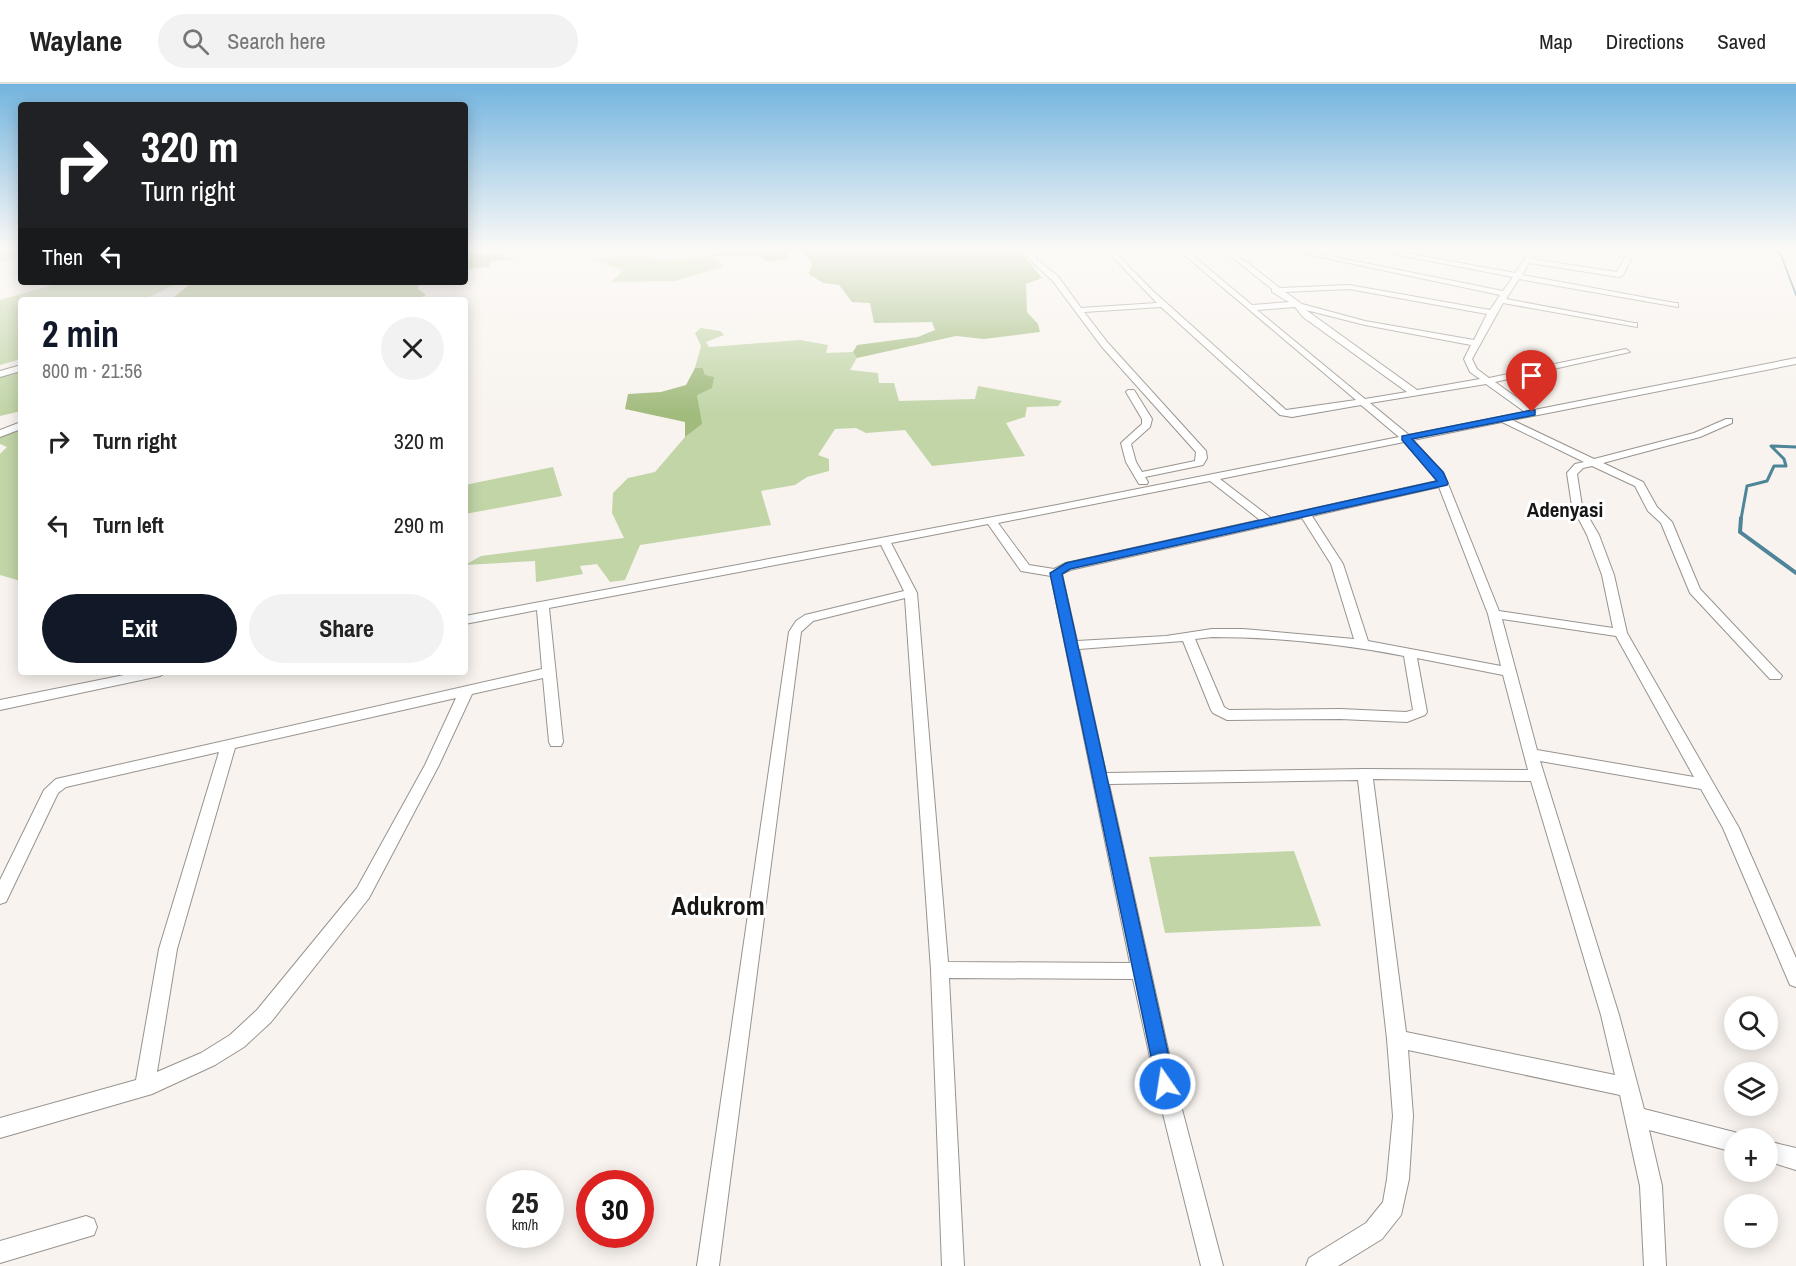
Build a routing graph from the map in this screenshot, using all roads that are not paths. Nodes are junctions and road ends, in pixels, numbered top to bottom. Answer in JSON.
{"nodes":[{"id":1,"x":1074,"y":303,"type":"edge"},
{"id":2,"x":1244,"y":303,"type":"edge"},
{"id":3,"x":1295,"y":303,"type":"edge"},
{"id":4,"x":1440,"y":303,"type":"edge"},
{"id":5,"x":1499,"y":303,"type":"edge"},
{"id":6,"x":1532,"y":303,"type":"edge"},
{"id":7,"x":1666,"y":303,"type":"edge"},
{"id":8,"x":1163,"y":304,"type":"joint"},
{"id":9,"x":1298,"y":305,"type":"junction"},
{"id":10,"x":1676,"y":305,"type":"dead end"},
{"id":11,"x":1250,"y":308,"type":"junction"},
{"id":12,"x":1079,"y":310,"type":"junction"},
{"id":13,"x":1492,"y":313,"type":"junction"},
{"id":14,"x":1634,"y":325,"type":"dead end"},
{"id":15,"x":1474,"y":343,"type":"junction"},
{"id":16,"x":1626,"y":352,"type":"dead end"},
{"id":17,"x":1796,"y":361,"type":"edge"},
{"id":18,"x":18,"y":369,"type":"edge"},
{"id":19,"x":0,"y":374,"type":"edge"},
{"id":20,"x":1487,"y":381,"type":"junction"},
{"id":21,"x":1131,"y":392,"type":"dead end"},
{"id":22,"x":1414,"y":393,"type":"junction"},
{"id":23,"x":1364,"y":403,"type":"junction"},
{"id":24,"x":1532,"y":412,"type":"junction"},
{"id":25,"x":1504,"y":420,"type":"junction"},
{"id":26,"x":1729,"y":421,"type":"dead end"},
{"id":27,"x":18,"y":427,"type":"edge"},
{"id":28,"x":0,"y":434,"type":"edge"},
{"id":29,"x":1406,"y":438,"type":"junction"},
{"id":30,"x":1593,"y":462,"type":"junction"},
{"id":31,"x":1140,"y":476,"type":"junction"},
{"id":32,"x":1210,"y":476,"type":"junction"},
{"id":33,"x":1443,"y":483,"type":"junction"},
{"id":34,"x":1148,"y":489,"type":"junction"},
{"id":35,"x":1305,"y":514,"type":"junction"},
{"id":36,"x":990,"y":520,"type":"junction"},
{"id":37,"x":1269,"y":522,"type":"junction"},
{"id":38,"x":884,"y":540,"type":"junction"},
{"id":39,"x":1056,"y":573,"type":"junction"},
{"id":40,"x":911,"y":592,"type":"junction"},
{"id":41,"x":543,"y":604,"type":"junction"},
{"id":42,"x":1494,"y":614,"type":"junction"},
{"id":43,"x":468,"y":619,"type":"edge"},
{"id":44,"x":1621,"y":633,"type":"junction"},
{"id":45,"x":1188,"y":637,"type":"junction"},
{"id":46,"x":1362,"y":644,"type":"junction"},
{"id":47,"x":1072,"y":645,"type":"junction"},
{"id":48,"x":1410,"y":654,"type":"junction"},
{"id":49,"x":549,"y":672,"type":"junction"},
{"id":50,"x":1507,"y":672,"type":"junction"},
{"id":51,"x":145,"y":675,"type":"edge"},
{"id":52,"x":1775,"y":676,"type":"dead end"},
{"id":53,"x":466,"y":692,"type":"junction"},
{"id":54,"x":0,"y":705,"type":"edge"},
{"id":55,"x":556,"y":742,"type":"dead end"},
{"id":56,"x":230,"y":744,"type":"junction"},
{"id":57,"x":1531,"y":754,"type":"junction"},
{"id":58,"x":1365,"y":774,"type":"junction"},
{"id":59,"x":1537,"y":776,"type":"junction"},
{"id":60,"x":1101,"y":779,"type":"junction"},
{"id":61,"x":1706,"y":784,"type":"junction"},
{"id":62,"x":0,"y":897,"type":"edge"},
{"id":63,"x":940,"y":969,"type":"junction"},
{"id":64,"x":1139,"y":971,"type":"junction"},
{"id":65,"x":1796,"y":979,"type":"edge"},
{"id":66,"x":1397,"y":1039,"type":"junction"},
{"id":67,"x":145,"y":1087,"type":"junction"},
{"id":68,"x":1629,"y":1087,"type":"junction"},
{"id":69,"x":1636,"y":1117,"type":"junction"},
{"id":70,"x":0,"y":1128,"type":"edge"},
{"id":71,"x":1724,"y":1139,"type":"edge"},
{"id":72,"x":1778,"y":1154,"type":"edge"},
{"id":73,"x":1796,"y":1159,"type":"edge"},
{"id":74,"x":86,"y":1227,"type":"dead end"},
{"id":75,"x":0,"y":1252,"type":"edge"},
{"id":76,"x":708,"y":1266,"type":"edge"},
{"id":77,"x":953,"y":1266,"type":"edge"},
{"id":78,"x":1212,"y":1266,"type":"edge"},
{"id":79,"x":1317,"y":1266,"type":"edge"},
{"id":80,"x":1654,"y":1266,"type":"edge"}],
"edges":[{"from":1,"to":12,"type":"street"},
{"from":2,"to":11,"type":"street"},
{"from":3,"to":9,"type":"street"},
{"from":4,"to":13,"type":"street"},
{"from":5,"to":13,"type":"street"},
{"from":6,"to":14,"type":"street"},
{"from":7,"to":10,"type":"street"},
{"from":8,"to":12,"type":"street"},
{"from":8,"to":23,"type":"street"},
{"from":9,"to":11,"type":"street"},
{"from":9,"to":15,"type":"street"},
{"from":9,"to":22,"type":"street"},
{"from":11,"to":23,"type":"street"},
{"from":12,"to":31,"type":"street"},
{"from":13,"to":15,"type":"street"},
{"from":15,"to":20,"type":"street"},
{"from":16,"to":20,"type":"street"},
{"from":17,"to":24,"type":"street"},
{"from":18,"to":19,"type":"street"},
{"from":20,"to":22,"type":"street"},
{"from":20,"to":24,"type":"street"},
{"from":21,"to":31,"type":"street"},
{"from":22,"to":23,"type":"street"},
{"from":23,"to":29,"type":"street"},
{"from":24,"to":25,"type":"street"},
{"from":25,"to":29,"type":"street"},
{"from":25,"to":30,"type":"street"},
{"from":26,"to":30,"type":"street"},
{"from":27,"to":28,"type":"street"},
{"from":29,"to":32,"type":"street"},
{"from":29,"to":33,"type":"street"},
{"from":30,"to":44,"type":"street"},
{"from":30,"to":52,"type":"street"},
{"from":31,"to":34,"type":"street"},
{"from":32,"to":34,"type":"street"},
{"from":32,"to":37,"type":"street"},
{"from":33,"to":35,"type":"street"},
{"from":33,"to":42,"type":"street"},
{"from":34,"to":36,"type":"street"},
{"from":35,"to":37,"type":"street"},
{"from":35,"to":46,"type":"street"},
{"from":36,"to":38,"type":"street"},
{"from":36,"to":39,"type":"street"},
{"from":37,"to":39,"type":"street"},
{"from":38,"to":40,"type":"street"},
{"from":38,"to":41,"type":"street"},
{"from":39,"to":47,"type":"street"},
{"from":40,"to":63,"type":"street"},
{"from":40,"to":76,"type":"street"},
{"from":41,"to":43,"type":"street"},
{"from":41,"to":49,"type":"street"},
{"from":42,"to":44,"type":"street"},
{"from":42,"to":50,"type":"street"},
{"from":44,"to":61,"type":"street"},
{"from":45,"to":46,"type":"street"},
{"from":45,"to":47,"type":"street"},
{"from":45,"to":48,"type":"street"},
{"from":46,"to":48,"type":"street"},
{"from":47,"to":60,"type":"street"},
{"from":48,"to":50,"type":"street"},
{"from":49,"to":53,"type":"street"},
{"from":49,"to":55,"type":"street"},
{"from":50,"to":57,"type":"street"},
{"from":51,"to":54,"type":"street"},
{"from":53,"to":56,"type":"street"},
{"from":53,"to":67,"type":"street"},
{"from":56,"to":62,"type":"street"},
{"from":56,"to":67,"type":"street"},
{"from":57,"to":59,"type":"street"},
{"from":57,"to":61,"type":"street"},
{"from":58,"to":59,"type":"street"},
{"from":58,"to":60,"type":"street"},
{"from":58,"to":66,"type":"street"},
{"from":59,"to":68,"type":"street"},
{"from":60,"to":64,"type":"street"},
{"from":61,"to":65,"type":"street"},
{"from":63,"to":64,"type":"street"},
{"from":63,"to":77,"type":"street"},
{"from":64,"to":78,"type":"street"},
{"from":66,"to":68,"type":"street"},
{"from":66,"to":79,"type":"street"},
{"from":67,"to":70,"type":"street"},
{"from":68,"to":69,"type":"street"},
{"from":69,"to":71,"type":"street"},
{"from":69,"to":80,"type":"street"},
{"from":72,"to":73,"type":"street"},
{"from":74,"to":75,"type":"street"}]}
